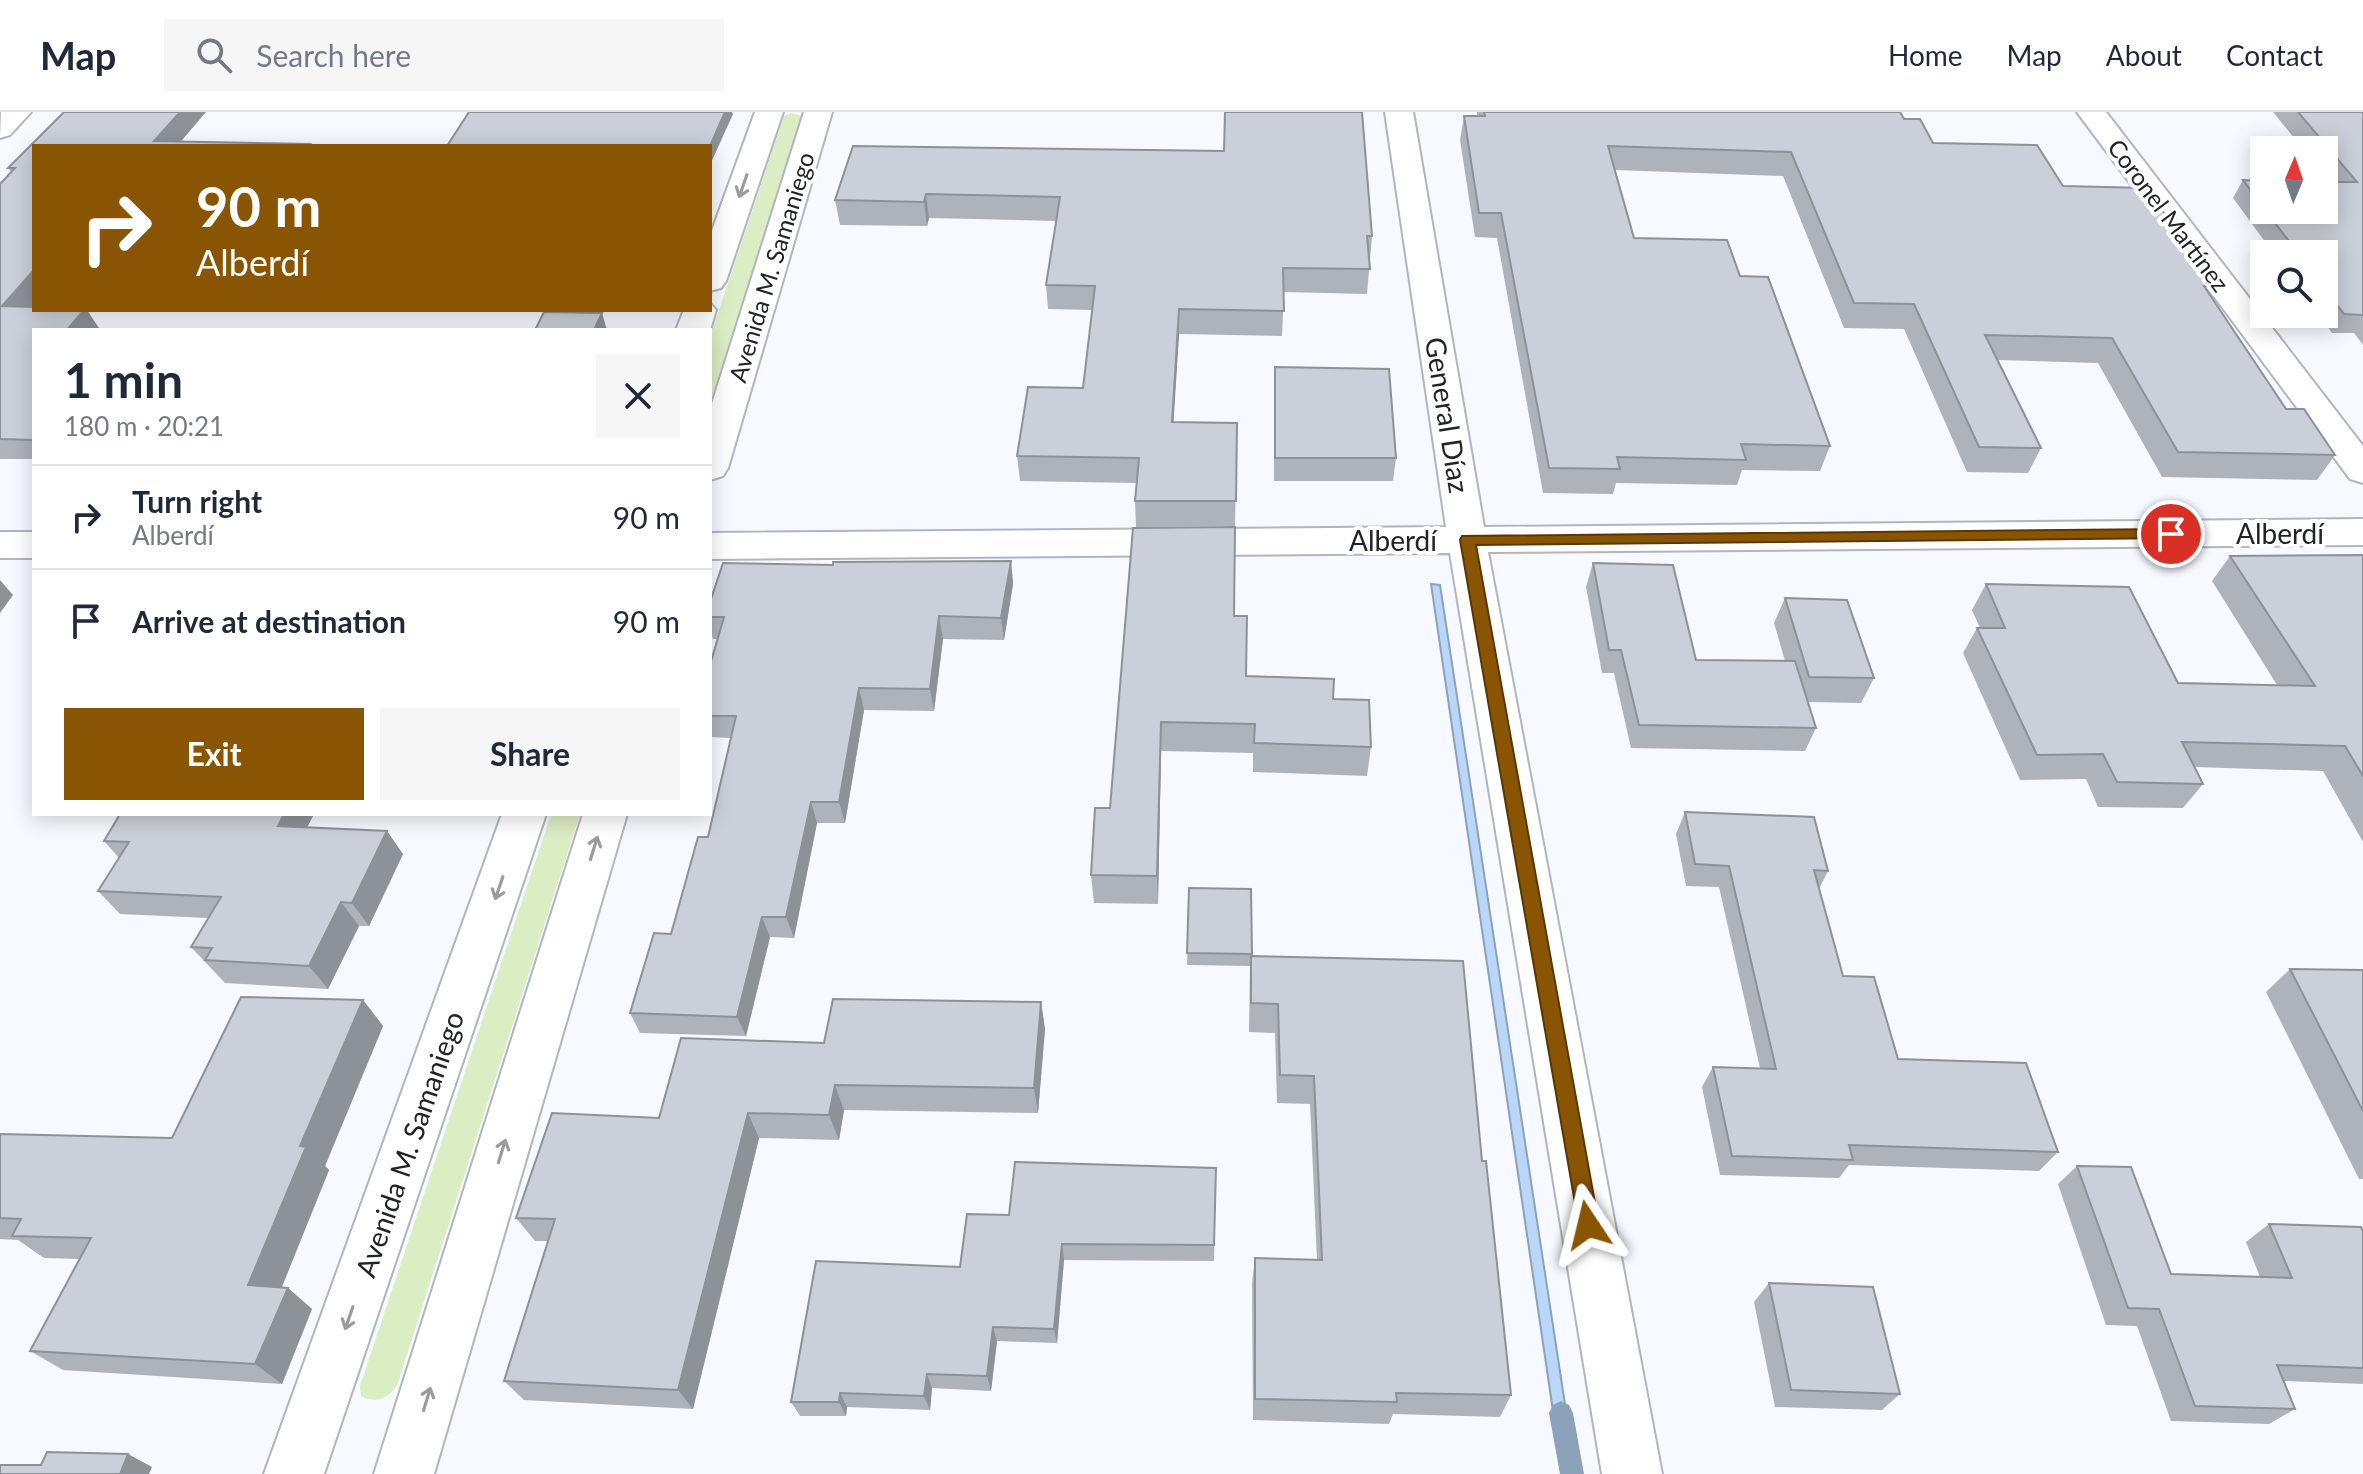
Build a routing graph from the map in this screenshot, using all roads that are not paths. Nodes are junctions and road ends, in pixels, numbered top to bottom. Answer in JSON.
{"nodes":[{"id":1,"x":17,"y":112,"type":"edge"},
{"id":2,"x":769,"y":112,"type":"edge"},
{"id":3,"x":818,"y":112,"type":"edge"},
{"id":4,"x":1399,"y":112,"type":"edge"},
{"id":5,"x":2091,"y":112,"type":"edge"},
{"id":6,"x":0,"y":129,"type":"edge"},
{"id":7,"x":712,"y":275,"type":"edge"},
{"id":8,"x":712,"y":461,"type":"edge"},
{"id":9,"x":2363,"y":471,"type":"edge"},
{"id":10,"x":2363,"y":532,"type":"edge"},
{"id":11,"x":1467,"y":540,"type":"junction"},
{"id":12,"x":0,"y":545,"type":"edge"},
{"id":13,"x":32,"y":545,"type":"edge"},
{"id":14,"x":712,"y":546,"type":"edge"},
{"id":15,"x":523,"y":816,"type":"edge"},
{"id":16,"x":604,"y":816,"type":"edge"},
{"id":17,"x":294,"y":1474,"type":"edge"},
{"id":18,"x":404,"y":1474,"type":"edge"},
{"id":19,"x":1632,"y":1474,"type":"edge"}],
"edges":[{"from":1,"to":6,"type":"street"},
{"from":2,"to":7,"type":"street","name":"Avenida M. Samaniego","one_way":true},
{"from":3,"to":8,"type":"street","name":"Avenida M. Samaniego"},
{"from":4,"to":11,"type":"street","name":"General Díaz"},
{"from":5,"to":9,"type":"street","name":"Coronel Martínez"},
{"from":10,"to":11,"type":"street","name":"Alberdí"},
{"from":11,"to":14,"type":"street","name":"Alberdí"},
{"from":11,"to":19,"type":"street","name":"General Díaz"},
{"from":12,"to":13,"type":"street"},
{"from":15,"to":17,"type":"street","name":"Avenida M. Samaniego","one_way":true},
{"from":18,"to":16,"type":"street","one_way":true}]}
